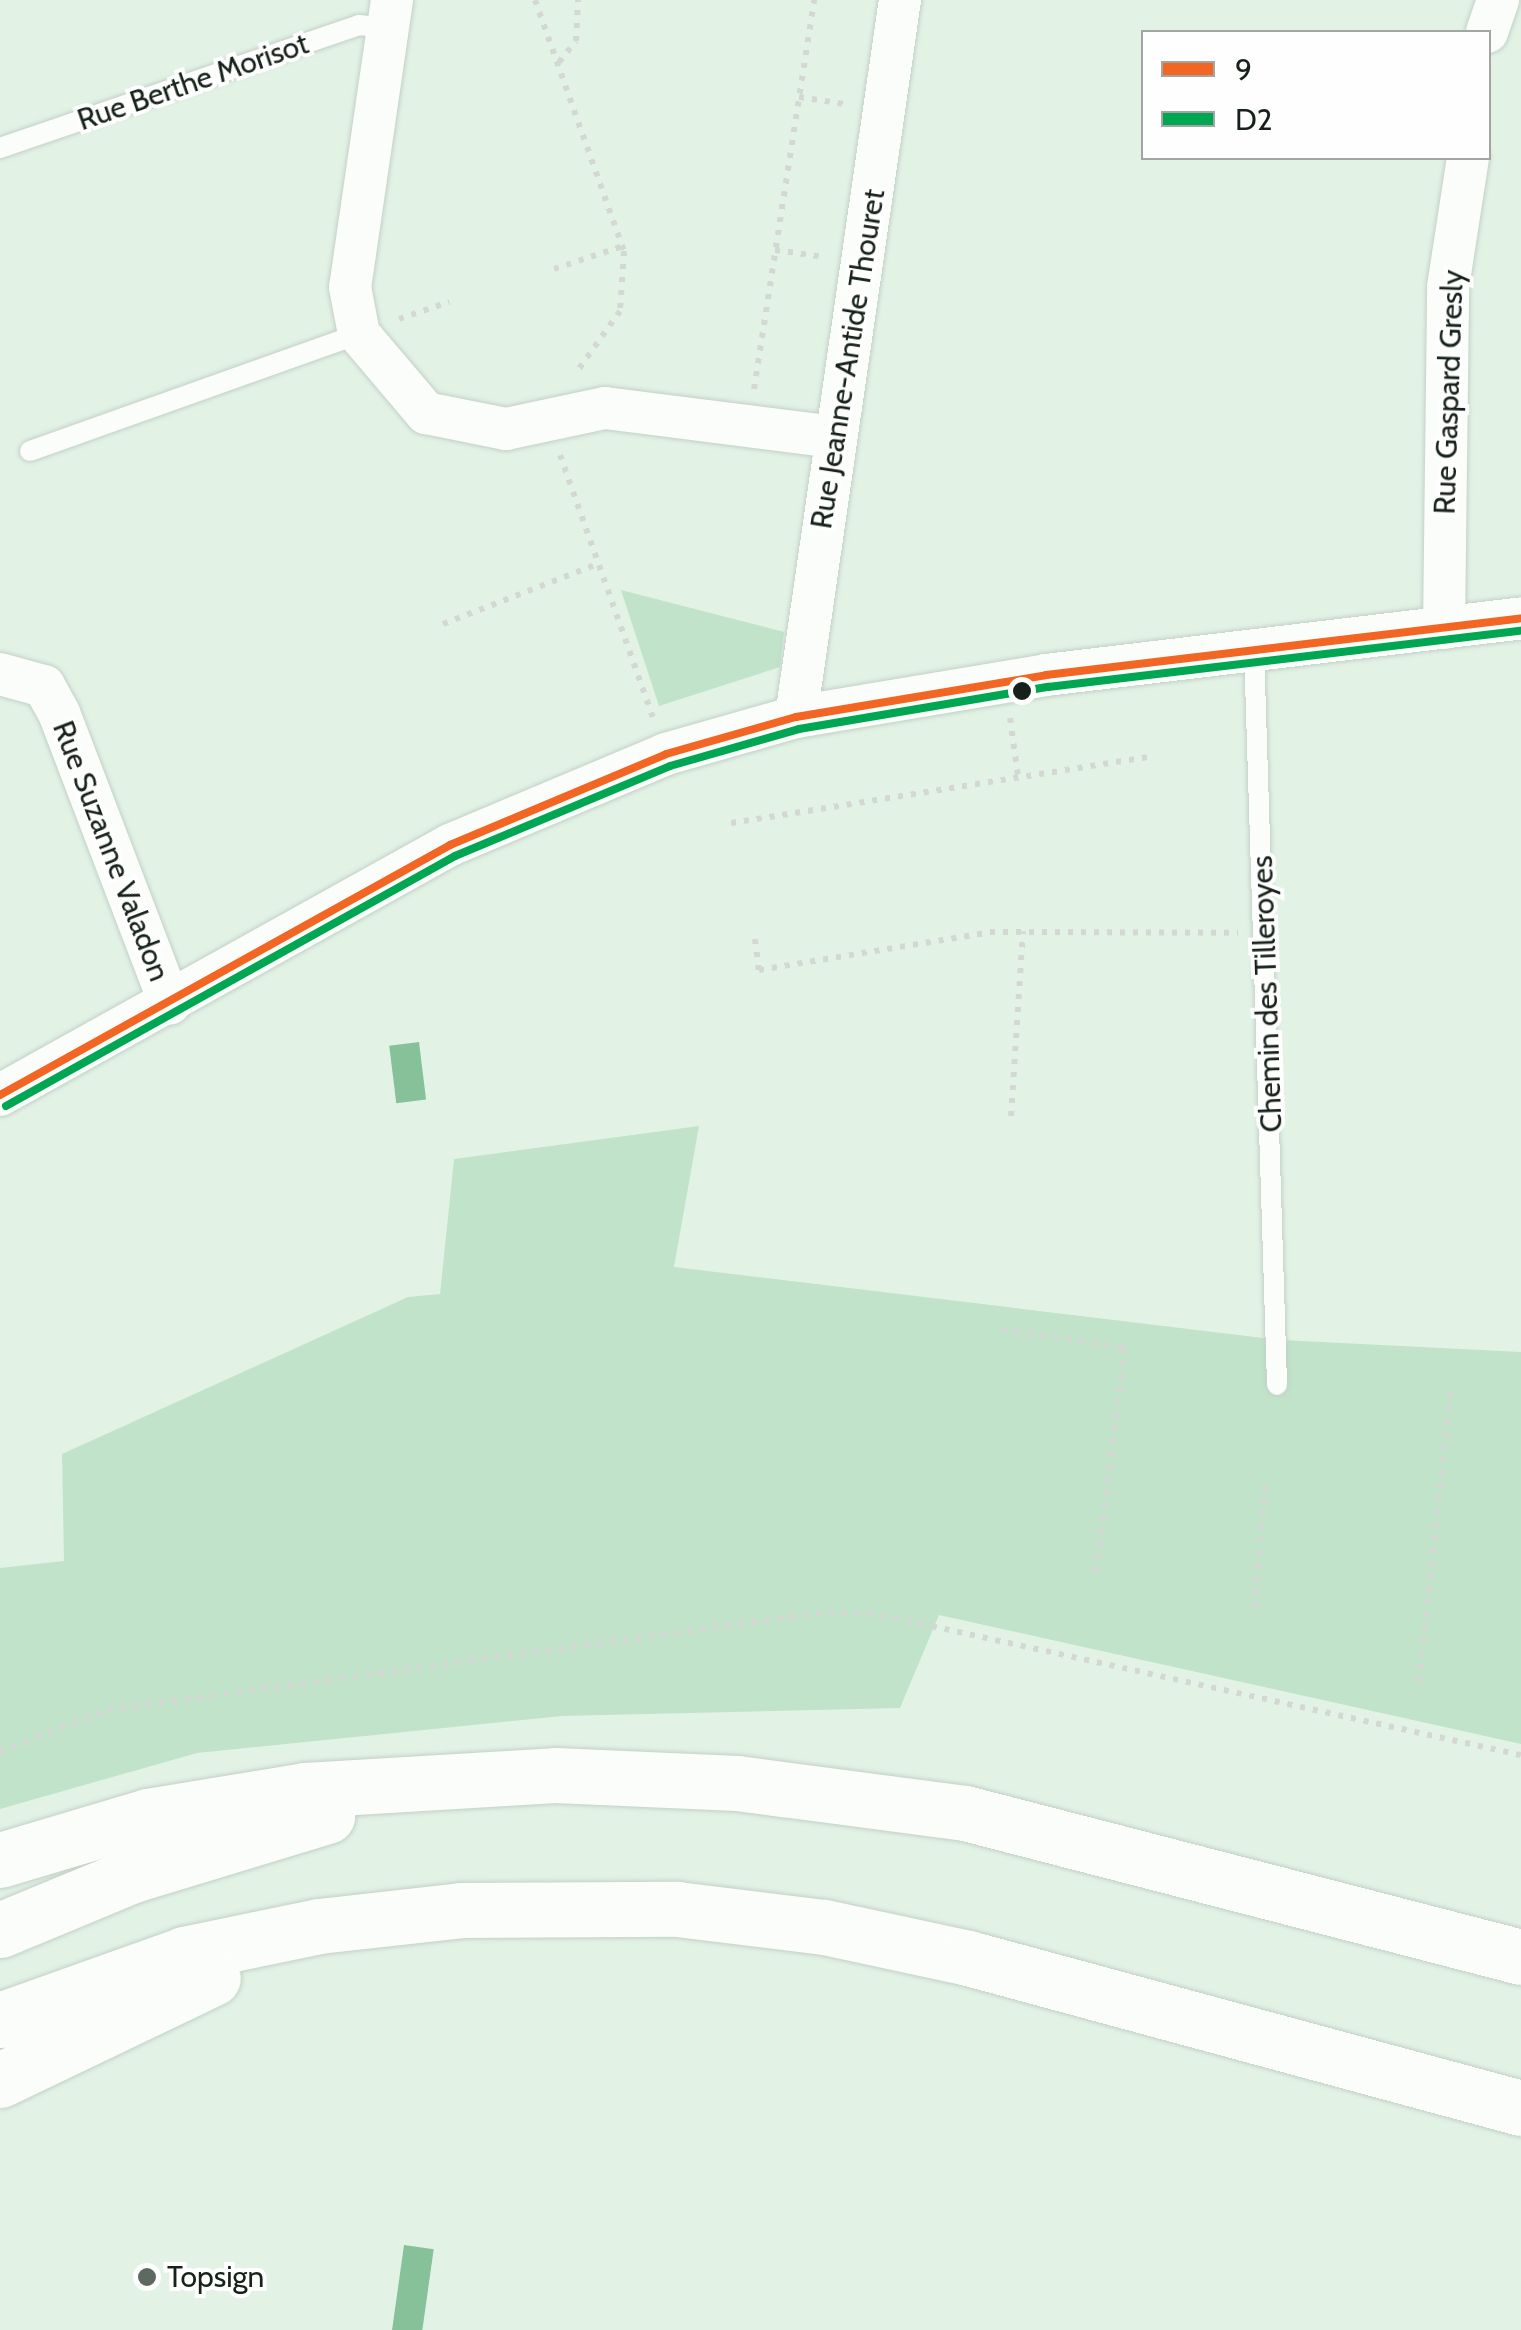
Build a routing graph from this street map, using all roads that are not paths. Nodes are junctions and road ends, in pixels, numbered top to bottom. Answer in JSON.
{"nodes":[{"id":1,"x":900,"y":0,"type":"edge"},
{"id":2,"x":1498,"y":0,"type":"edge"},
{"id":3,"x":390,"y":14,"type":"edge"},
{"id":4,"x":1488,"y":30,"type":"edge"},
{"id":5,"x":0,"y":148,"type":"edge"},
{"id":6,"x":1468,"y":160,"type":"edge"},
{"id":7,"x":373,"y":328,"type":"junction"},
{"id":8,"x":835,"y":437,"type":"junction"},
{"id":9,"x":30,"y":451,"type":"dead end"},
{"id":10,"x":1521,"y":618,"type":"edge"},
{"id":11,"x":1444,"y":628,"type":"junction"},
{"id":12,"x":1254,"y":648,"type":"junction"},
{"id":13,"x":0,"y":674,"type":"edge"},
{"id":14,"x":796,"y":718,"type":"junction"},
{"id":15,"x":170,"y":1004,"type":"junction"},
{"id":16,"x":0,"y":1095,"type":"edge"},
{"id":17,"x":1277,"y":1386,"type":"dead end"},
{"id":18,"x":662,"y":1779,"type":"junction"},
{"id":19,"x":0,"y":1860,"type":"edge"},
{"id":20,"x":385,"y":1918,"type":"junction"},
{"id":21,"x":0,"y":1930,"type":"edge"},
{"id":22,"x":1521,"y":1958,"type":"edge"},
{"id":23,"x":0,"y":2020,"type":"edge"},
{"id":24,"x":0,"y":2080,"type":"edge"},
{"id":25,"x":1521,"y":2108,"type":"edge"}],
"edges":[{"from":1,"to":8,"type":"street","name":"Rue Jeanne-Antide Thouret"},
{"from":2,"to":4,"type":"street"},
{"from":3,"to":5,"type":"lane","name":"Rue Berthe Morisot"},
{"from":3,"to":7,"type":"street","name":"Rue Berthe Morisot"},
{"from":6,"to":11,"type":"street","name":"Rue Gaspard Gresly"},
{"from":7,"to":8,"type":"street","name":"Rue Berthe Morisot"},
{"from":7,"to":9,"type":"lane"},
{"from":8,"to":14,"type":"street","name":"Rue Jeanne-Antide Thouret"},
{"from":10,"to":11,"type":"street"},
{"from":11,"to":12,"type":"street"},
{"from":12,"to":14,"type":"street"},
{"from":12,"to":17,"type":"lane","name":"Chemin des Tilleroyes"},
{"from":13,"to":15,"type":"street","name":"Rue Suzanne Valadon"},
{"from":14,"to":15,"type":"street"},
{"from":15,"to":16,"type":"street"},
{"from":18,"to":19,"type":"highway"},
{"from":18,"to":21,"type":"highway"},
{"from":18,"to":22,"type":"highway"},
{"from":20,"to":23,"type":"highway"},
{"from":20,"to":24,"type":"highway"},
{"from":20,"to":25,"type":"highway"}]}
